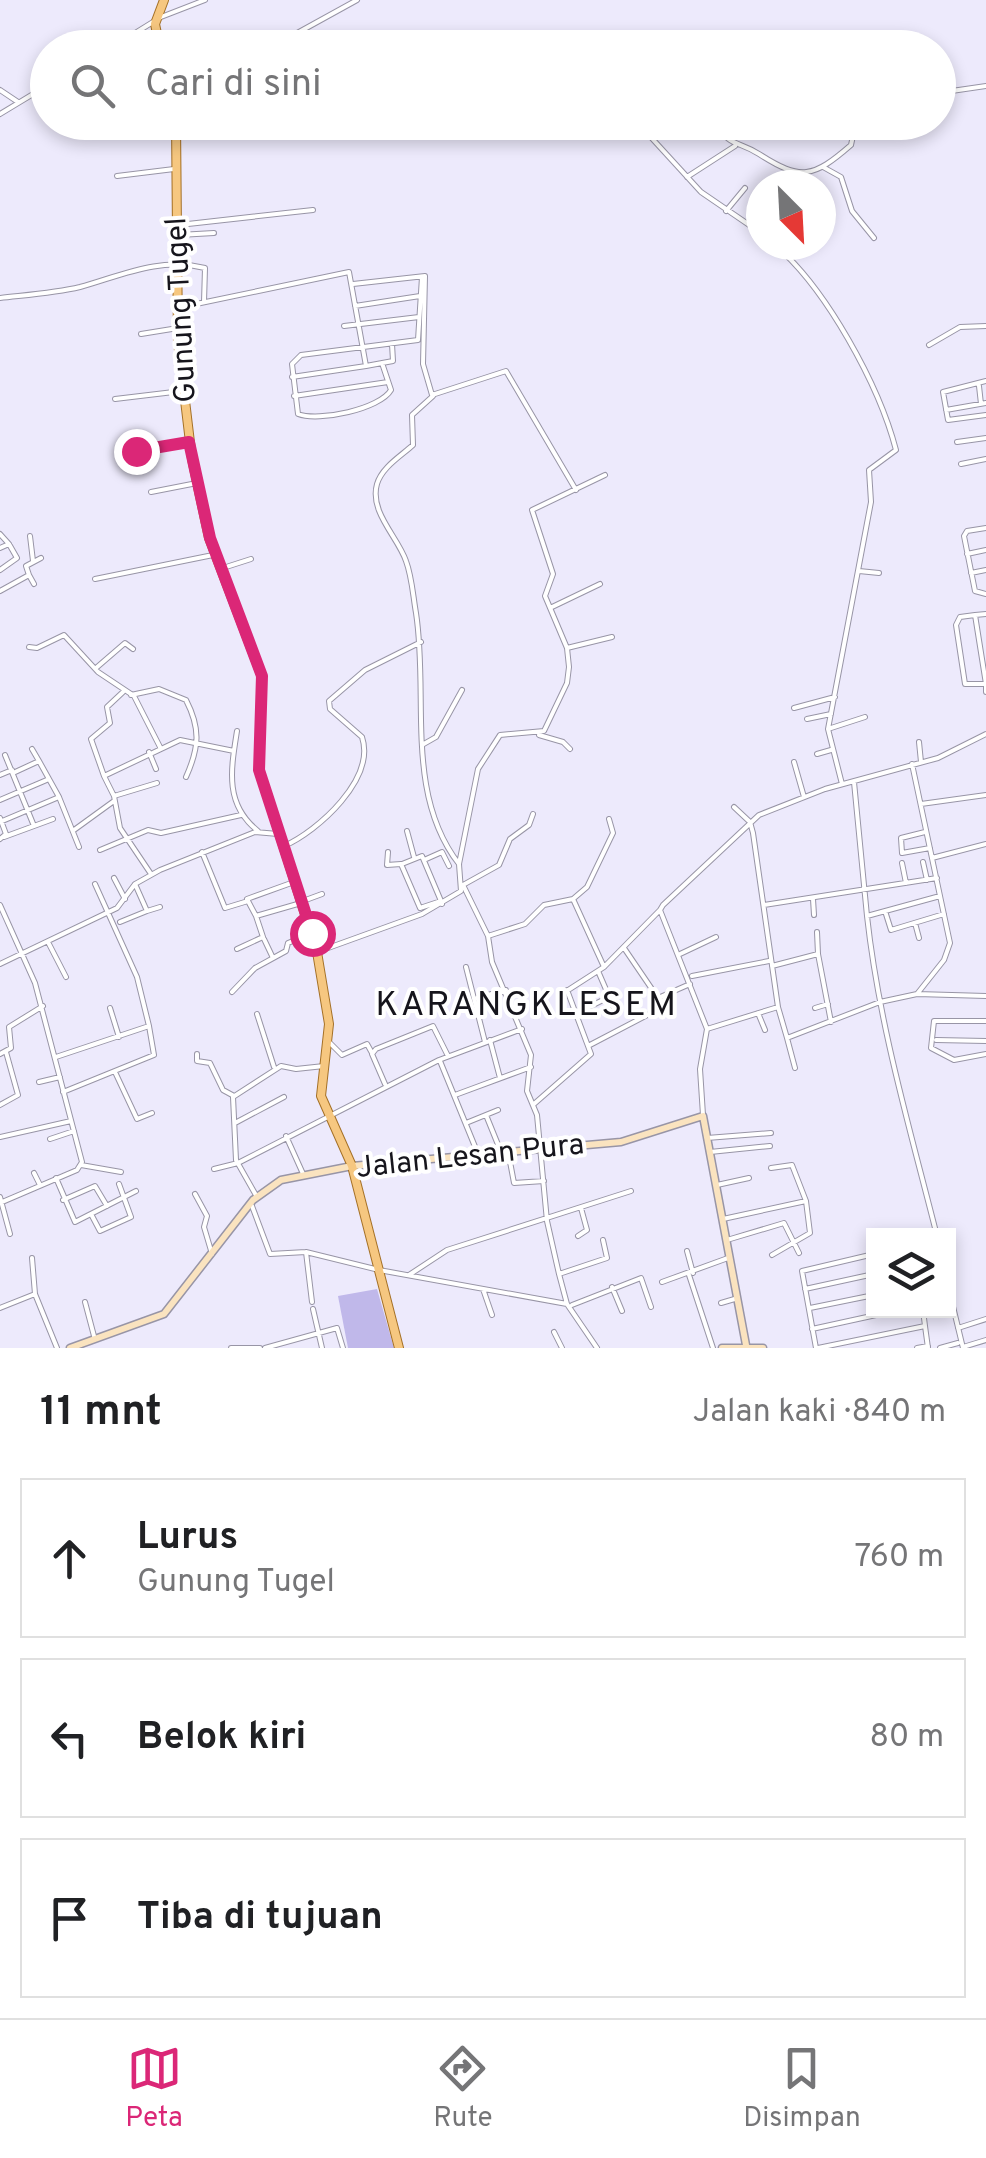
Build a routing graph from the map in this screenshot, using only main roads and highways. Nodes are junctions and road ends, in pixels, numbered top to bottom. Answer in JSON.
{"nodes":[{"id":1,"x":164,"y":0,"type":"edge"},
{"id":2,"x":157,"y":30,"type":"edge"},
{"id":3,"x":175,"y":140,"type":"edge"},
{"id":4,"x":400,"y":1348,"type":"edge"}],
"edges":[{"from":1,"to":2,"type":"main road"},
{"from":3,"to":4,"type":"main road","name":"Gunung Tugel"}]}
